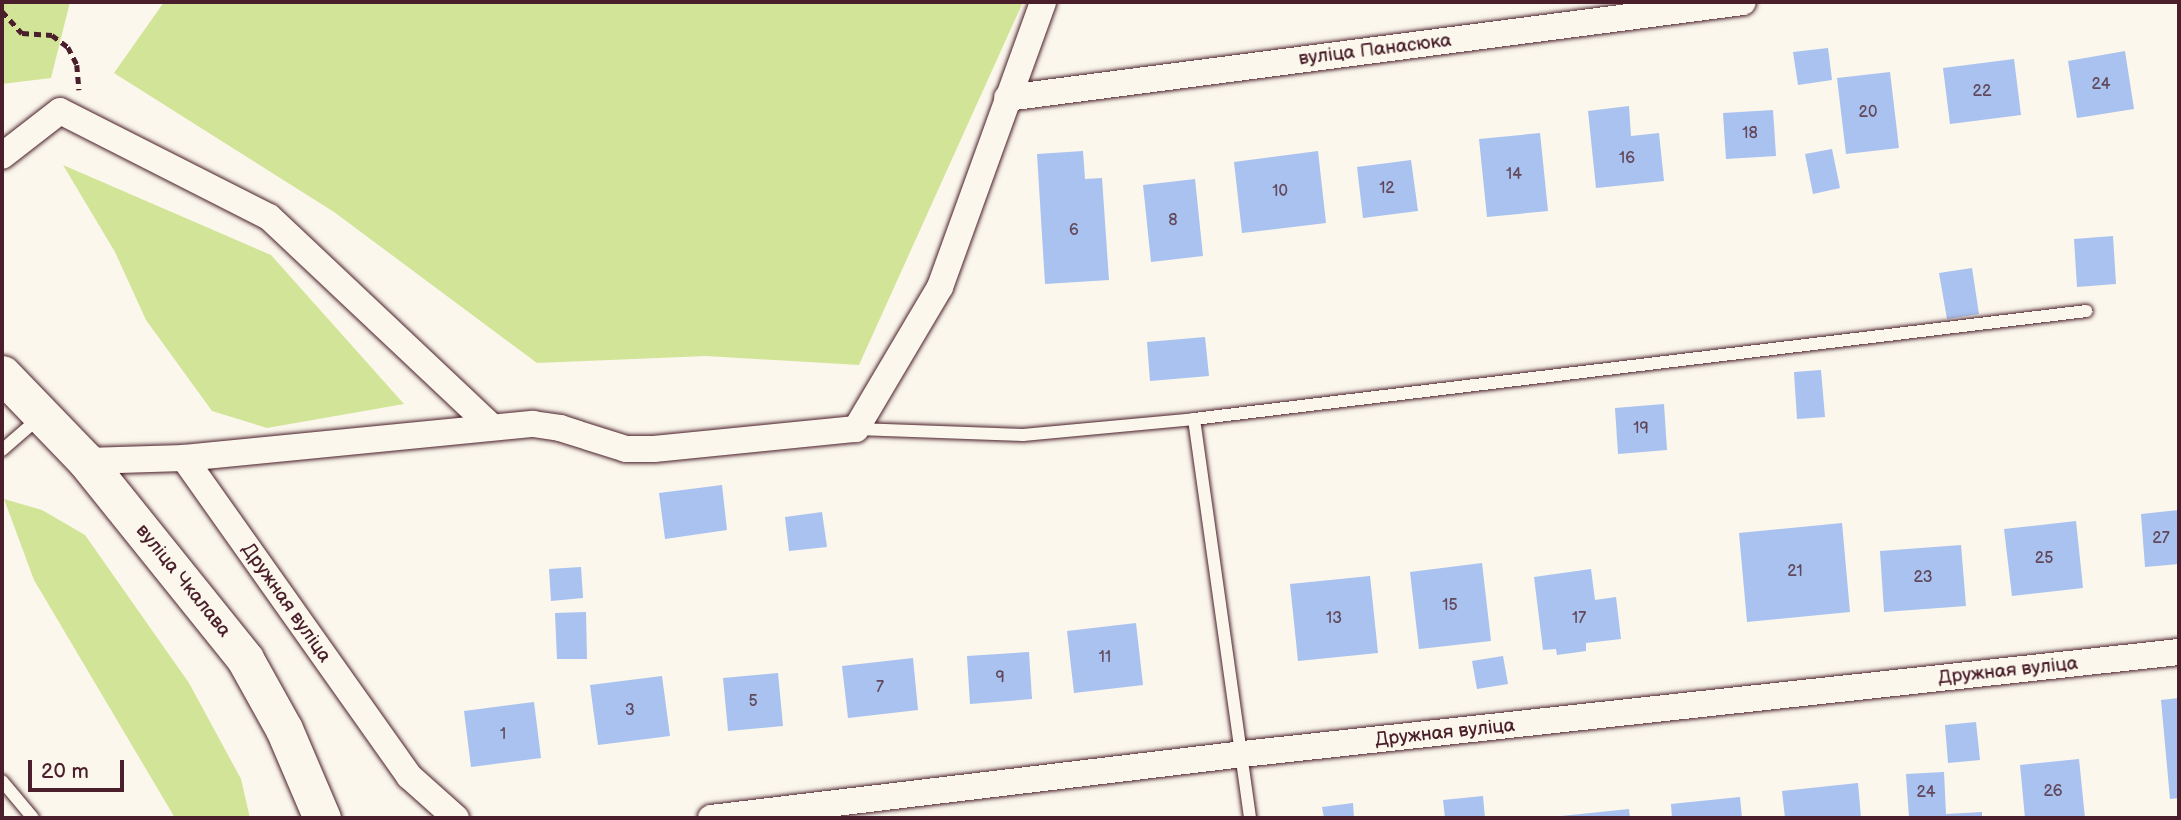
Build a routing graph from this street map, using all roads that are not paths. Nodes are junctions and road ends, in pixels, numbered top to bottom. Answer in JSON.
{"nodes":[{"id":1,"x":1043,"y":2,"type":"edge"},
{"id":2,"x":1743,"y":2,"type":"edge"},
{"id":3,"x":1007,"y":98,"type":"junction"},
{"id":4,"x":2,"y":156,"type":"edge"},
{"id":5,"x":2086,"y":311,"type":"dead end"},
{"id":6,"x":2,"y":374,"type":"edge"},
{"id":7,"x":42,"y":416,"type":"junction"},
{"id":8,"x":1194,"y":419,"type":"junction"},
{"id":9,"x":492,"y":427,"type":"junction"},
{"id":10,"x":856,"y":429,"type":"junction"},
{"id":11,"x":2,"y":450,"type":"edge"},
{"id":12,"x":184,"y":458,"type":"junction"},
{"id":13,"x":86,"y":461,"type":"junction"},
{"id":14,"x":2179,"y":652,"type":"edge"},
{"id":15,"x":1243,"y":754,"type":"junction"},
{"id":16,"x":2,"y":781,"type":"edge"},
{"id":17,"x":33,"y":818,"type":"edge"},
{"id":18,"x":322,"y":818,"type":"edge"},
{"id":19,"x":456,"y":818,"type":"edge"},
{"id":20,"x":711,"y":818,"type":"edge"},
{"id":21,"x":1250,"y":818,"type":"edge"}],
"edges":[{"from":1,"to":3,"type":"street"},
{"from":2,"to":3,"type":"street","name":"вуліца Панасюка"},
{"from":3,"to":10,"type":"street"},
{"from":4,"to":9,"type":"street"},
{"from":5,"to":8,"type":"lane"},
{"from":6,"to":7,"type":"street","name":"вуліца Чкалава"},
{"from":7,"to":11,"type":"lane"},
{"from":7,"to":13,"type":"street","name":"вуліца Чкалава"},
{"from":8,"to":10,"type":"lane"},
{"from":8,"to":15,"type":"lane"},
{"from":9,"to":10,"type":"street"},
{"from":9,"to":12,"type":"street"},
{"from":12,"to":13,"type":"street"},
{"from":12,"to":19,"type":"street","name":"Дружная вуліца"},
{"from":13,"to":18,"type":"street","name":"вуліца Чкалава"},
{"from":14,"to":15,"type":"street","name":"Дружная вуліца"},
{"from":15,"to":20,"type":"street","name":"Дружная вуліца"},
{"from":15,"to":21,"type":"lane"},
{"from":16,"to":17,"type":"lane"}]}
